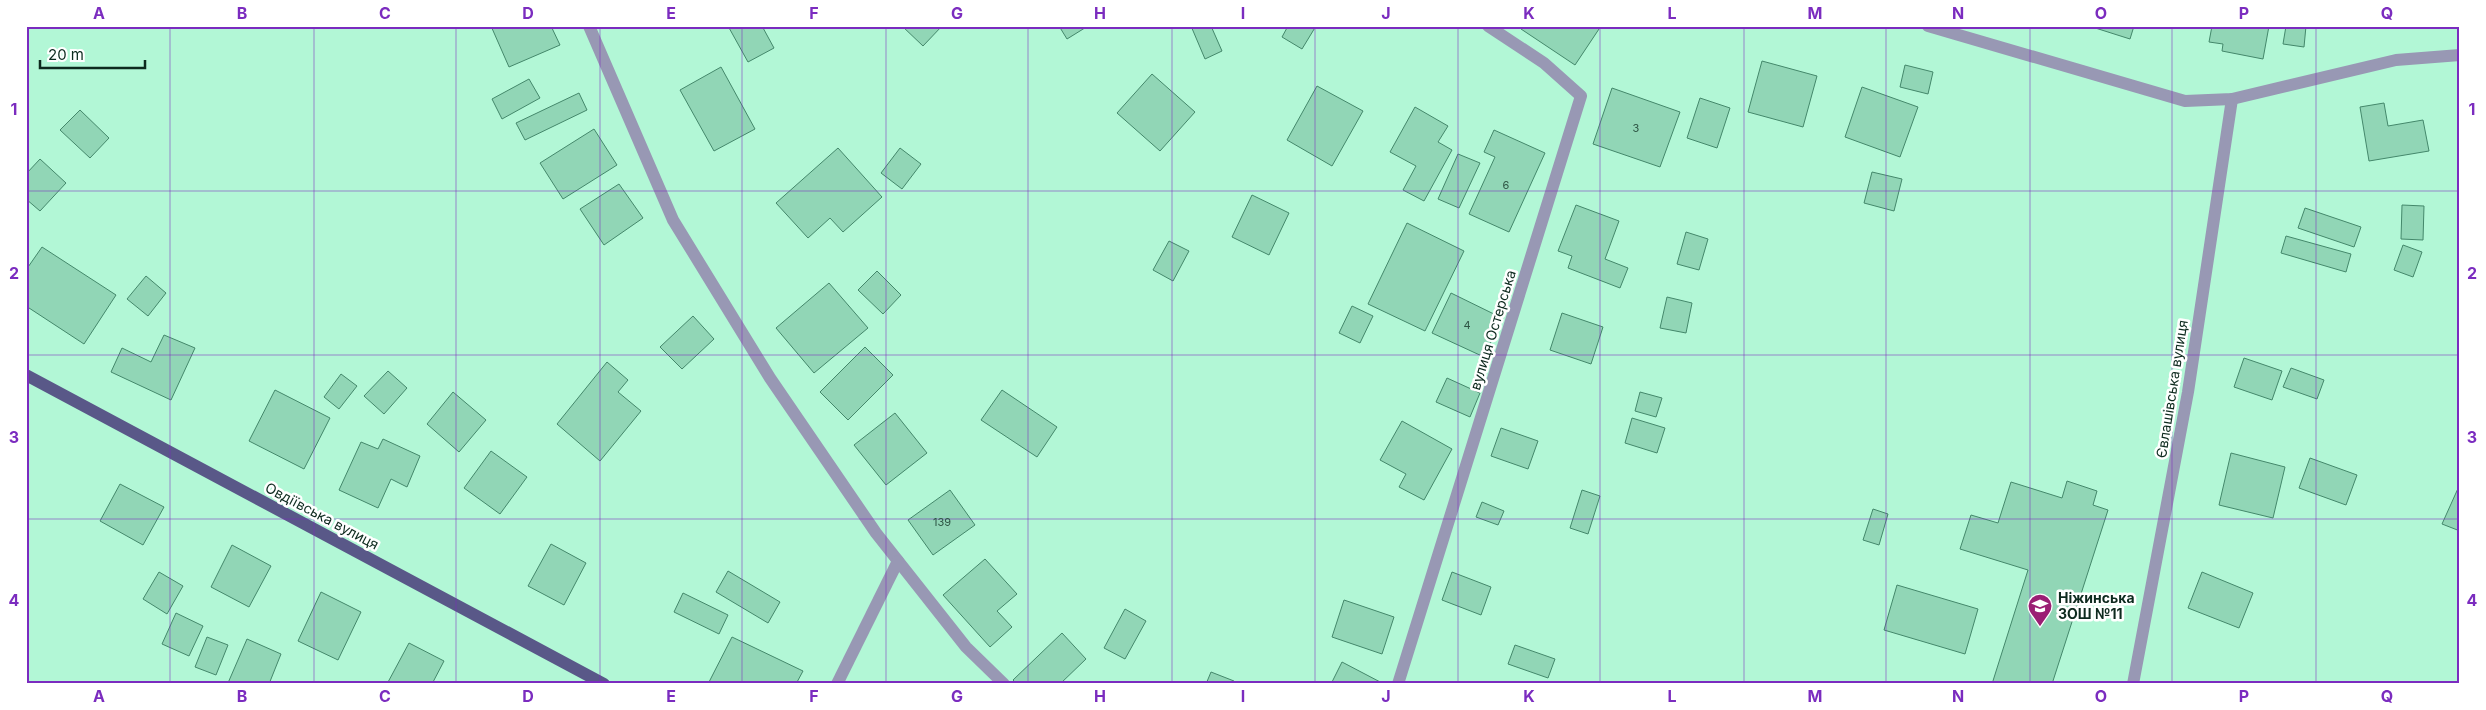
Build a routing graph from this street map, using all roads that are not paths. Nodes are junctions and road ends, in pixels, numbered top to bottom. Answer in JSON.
{"nodes":[{"id":1,"x":590,"y":26,"type":"edge"},
{"id":2,"x":1488,"y":26,"type":"edge"},
{"id":3,"x":1928,"y":26,"type":"edge"},
{"id":4,"x":2460,"y":56,"type":"edge"},
{"id":5,"x":2232,"y":99,"type":"junction"},
{"id":6,"x":26,"y":375,"type":"edge"},
{"id":7,"x":898,"y":561,"type":"junction"},
{"id":8,"x":604,"y":684,"type":"edge"},
{"id":9,"x":838,"y":684,"type":"edge"},
{"id":10,"x":1004,"y":684,"type":"edge"},
{"id":11,"x":1398,"y":684,"type":"edge"},
{"id":12,"x":2133,"y":684,"type":"edge"}],
"edges":[{"from":1,"to":7,"type":"street"},
{"from":2,"to":11,"type":"street","name":"вулиця Остерська"},
{"from":3,"to":5,"type":"street"},
{"from":4,"to":5,"type":"street"},
{"from":5,"to":12,"type":"street","name":"Євлашівська вулиця"},
{"from":6,"to":8,"type":"main road","name":"Овдіївська вулиця"},
{"from":7,"to":9,"type":"street"},
{"from":7,"to":10,"type":"street"}]}
